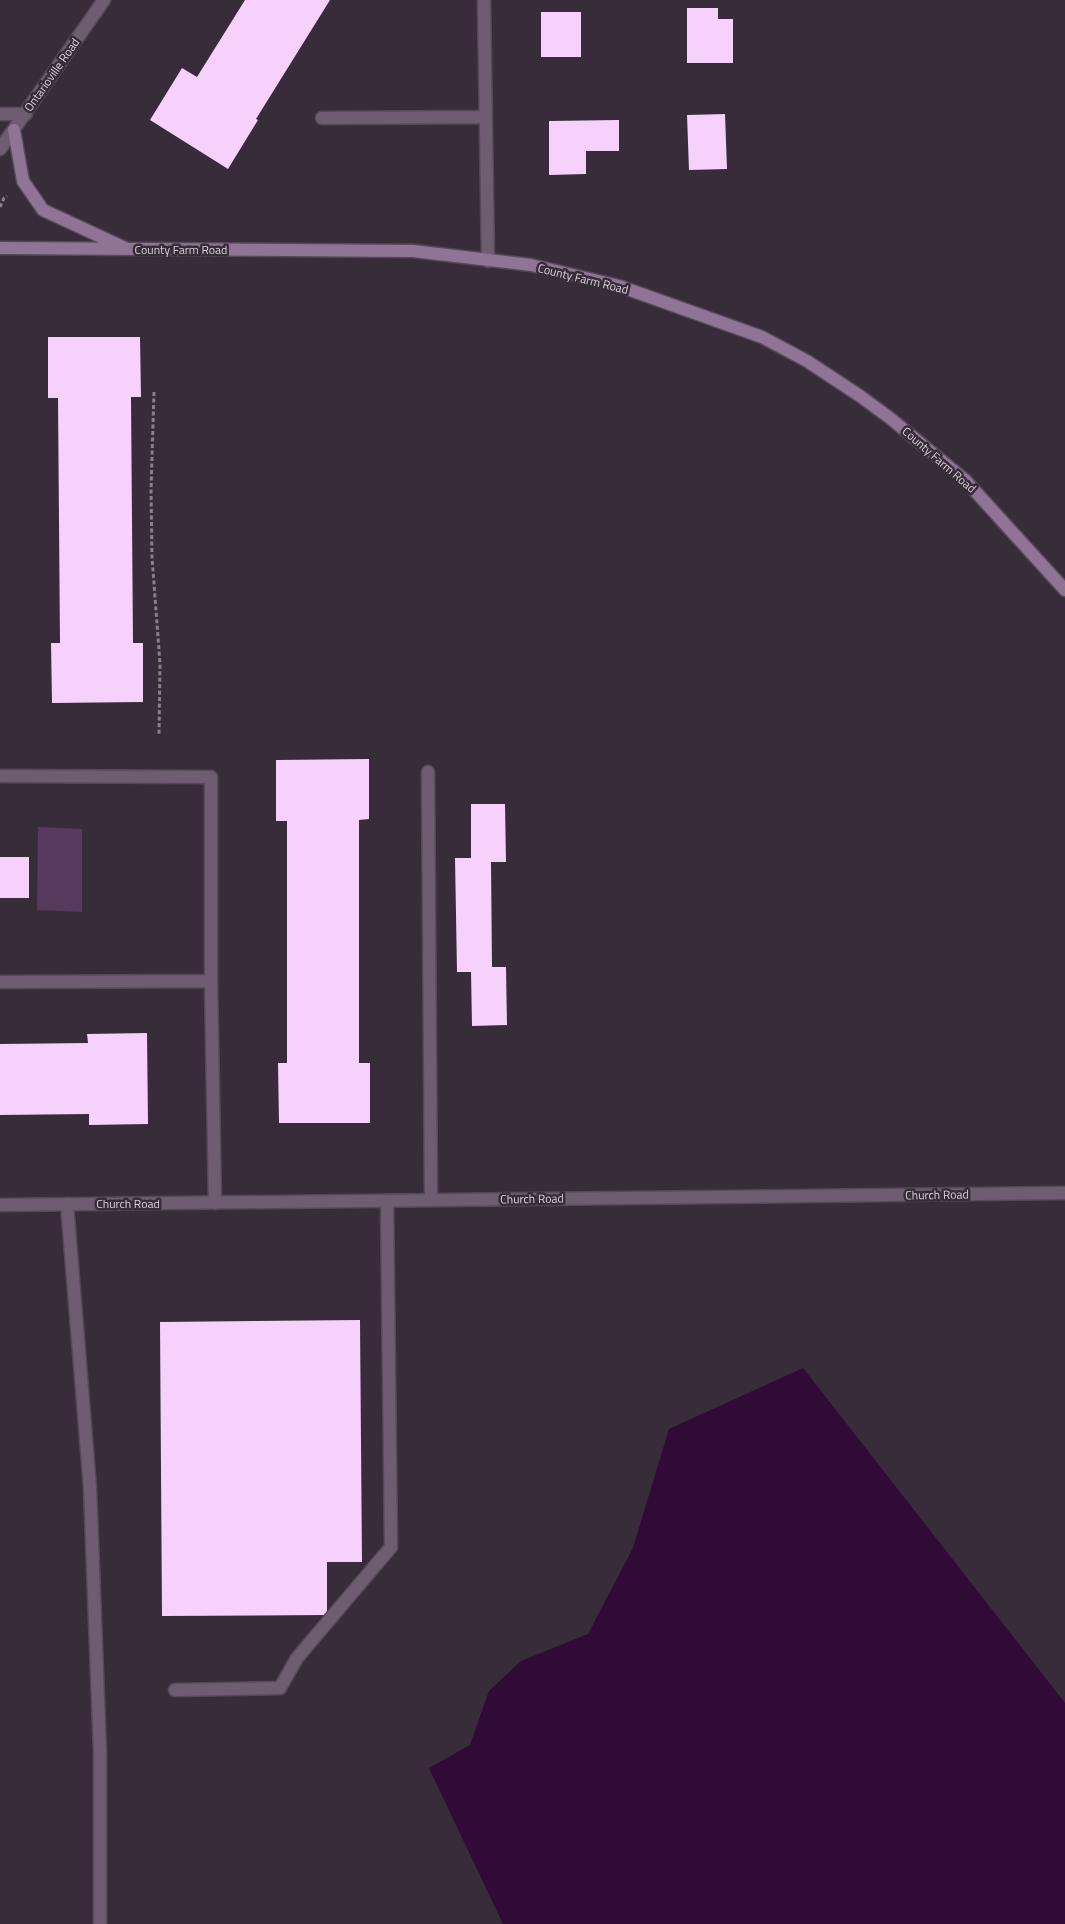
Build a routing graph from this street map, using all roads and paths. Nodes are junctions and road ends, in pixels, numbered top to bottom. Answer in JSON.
{"nodes":[{"id":1,"x":104,"y":0,"type":"edge"},
{"id":2,"x":484,"y":0,"type":"edge"},
{"id":3,"x":0,"y":114,"type":"edge"},
{"id":4,"x":26,"y":114,"type":"junction"},
{"id":5,"x":486,"y":117,"type":"junction"},
{"id":6,"x":322,"y":118,"type":"dead end"},
{"id":7,"x":14,"y":130,"type":"junction"},
{"id":8,"x":0,"y":150,"type":"edge"},
{"id":9,"x":14,"y":193,"type":"dead end"},
{"id":10,"x":2,"y":197,"type":"edge"},
{"id":11,"x":0,"y":208,"type":"edge"},
{"id":12,"x":0,"y":248,"type":"edge"},
{"id":13,"x":130,"y":250,"type":"junction"},
{"id":14,"x":488,"y":261,"type":"junction"},
{"id":15,"x":154,"y":392,"type":"dead end"},
{"id":16,"x":1065,"y":590,"type":"edge"},
{"id":17,"x":159,"y":734,"type":"dead end"},
{"id":18,"x":428,"y":772,"type":"dead end"},
{"id":19,"x":0,"y":776,"type":"edge"},
{"id":20,"x":211,"y":981,"type":"junction"},
{"id":21,"x":0,"y":982,"type":"edge"},
{"id":22,"x":1065,"y":1193,"type":"edge"},
{"id":23,"x":431,"y":1200,"type":"junction"},
{"id":24,"x":387,"y":1201,"type":"junction"},
{"id":25,"x":214,"y":1203,"type":"junction"},
{"id":26,"x":67,"y":1204,"type":"junction"},
{"id":27,"x":0,"y":1205,"type":"edge"},
{"id":28,"x":176,"y":1690,"type":"dead end"},
{"id":29,"x":100,"y":1924,"type":"edge"}],
"edges":[{"from":1,"to":4,"type":"street","name":"Ontarioville Road"},
{"from":2,"to":5,"type":"street"},
{"from":3,"to":4,"type":"street"},
{"from":4,"to":7,"type":"street","name":"Ontarioville Road"},
{"from":5,"to":6,"type":"street"},
{"from":5,"to":14,"type":"street"},
{"from":7,"to":8,"type":"street","name":"Ontarioville Road"},
{"from":7,"to":13,"type":"main road"},
{"from":9,"to":10,"type":"path"},
{"from":10,"to":11,"type":"path"},
{"from":12,"to":13,"type":"main road","name":"County Farm Road"},
{"from":13,"to":14,"type":"main road","name":"County Farm Road"},
{"from":14,"to":16,"type":"main road","name":"County Farm Road"},
{"from":15,"to":17,"type":"path"},
{"from":18,"to":23,"type":"street"},
{"from":19,"to":20,"type":"street"},
{"from":20,"to":21,"type":"street"},
{"from":20,"to":25,"type":"street"},
{"from":22,"to":23,"type":"street","name":"Church Road"},
{"from":23,"to":24,"type":"street","name":"Church Road"},
{"from":24,"to":25,"type":"street","name":"Church Road"},
{"from":24,"to":28,"type":"street"},
{"from":25,"to":26,"type":"street","name":"Church Road"},
{"from":26,"to":27,"type":"street","name":"Church Road"},
{"from":26,"to":29,"type":"street"}]}
